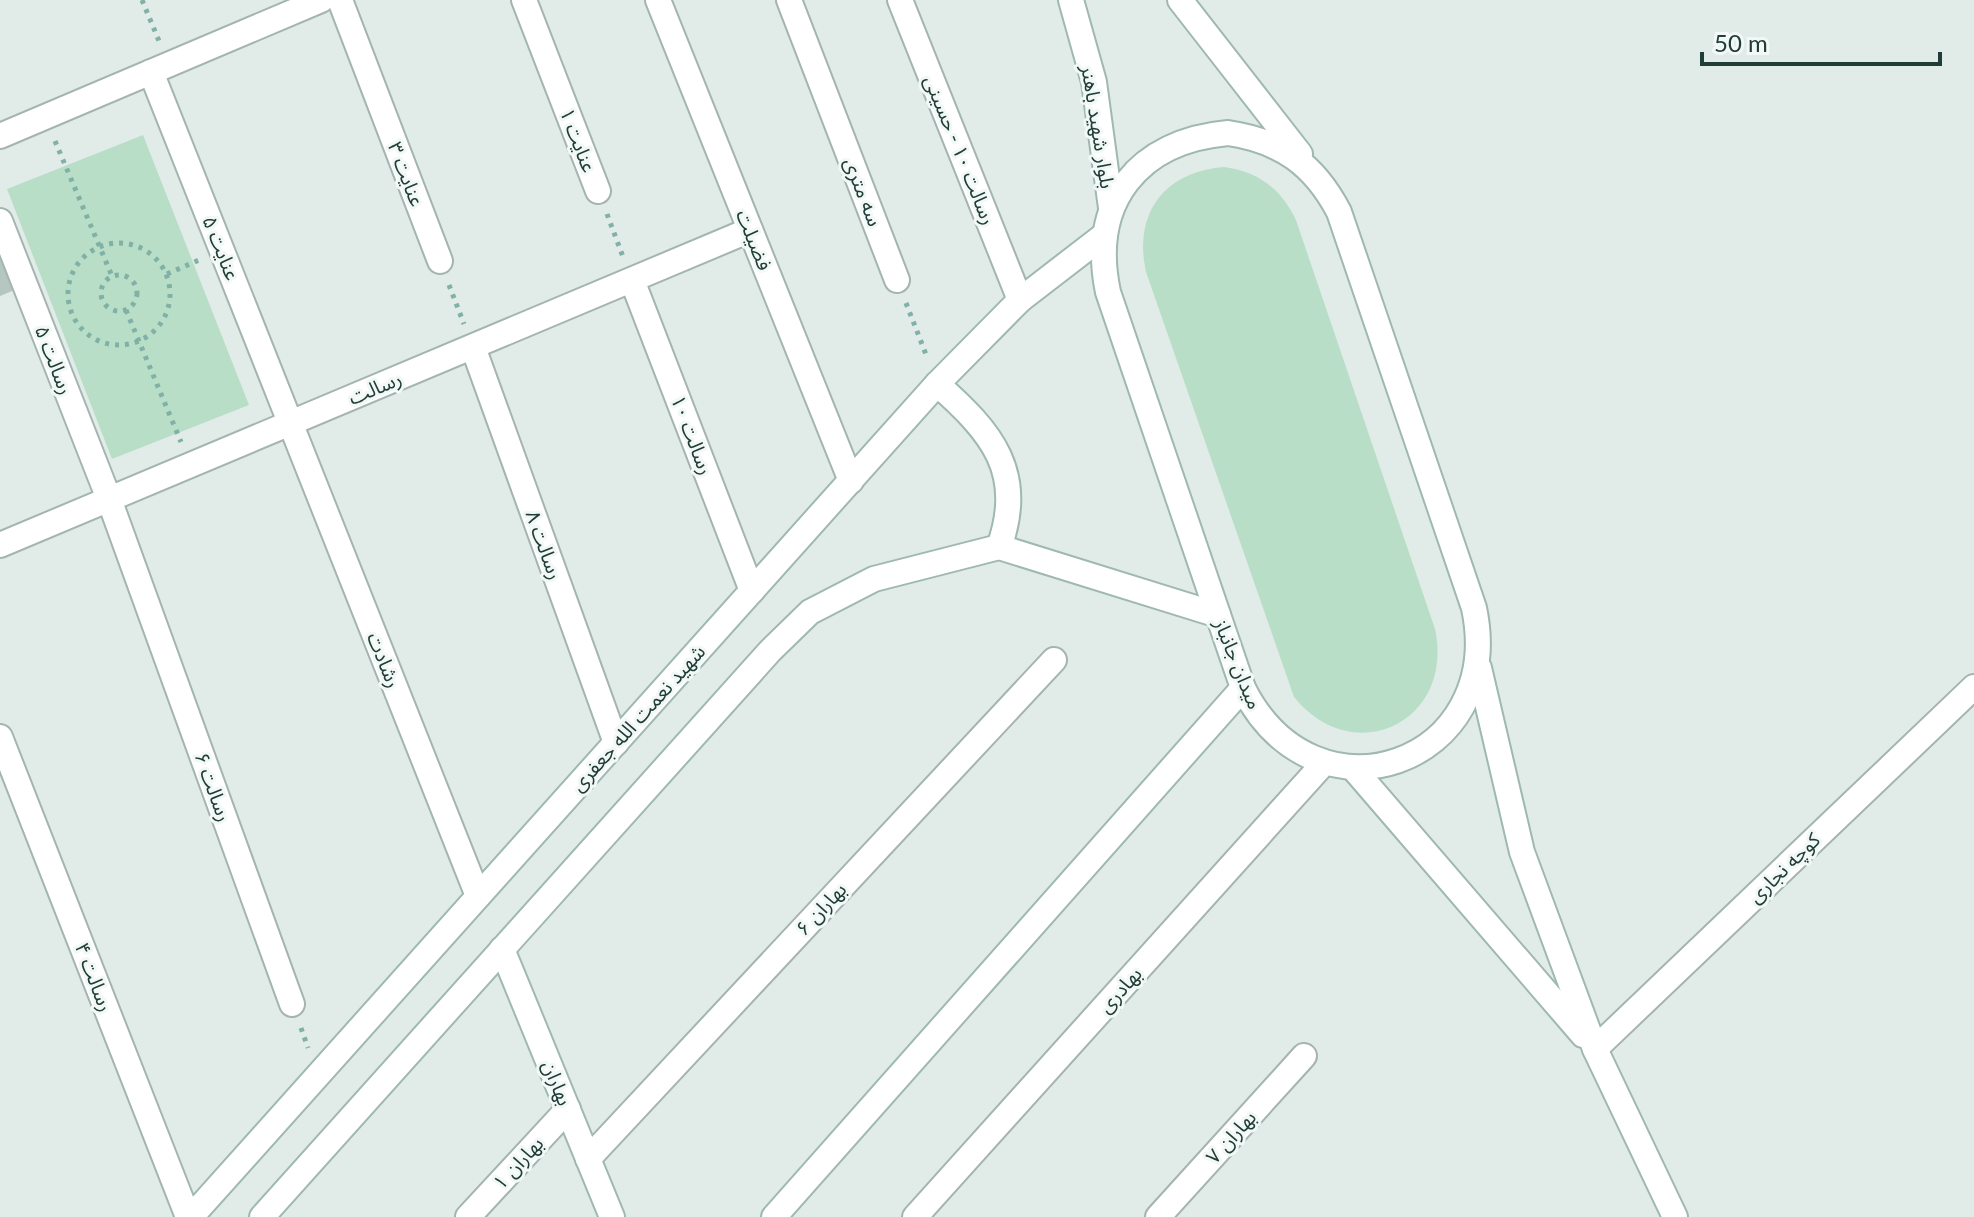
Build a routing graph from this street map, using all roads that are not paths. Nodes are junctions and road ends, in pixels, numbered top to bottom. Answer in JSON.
{"nodes":[{"id":1,"x":321,"y":0,"type":"edge"},
{"id":2,"x":340,"y":0,"type":"edge"},
{"id":3,"x":524,"y":0,"type":"edge"},
{"id":4,"x":658,"y":0,"type":"edge"},
{"id":5,"x":789,"y":0,"type":"edge"},
{"id":6,"x":900,"y":0,"type":"edge"},
{"id":7,"x":1071,"y":0,"type":"edge"},
{"id":8,"x":1180,"y":0,"type":"edge"},
{"id":9,"x":160,"y":68,"type":"junction"},
{"id":10,"x":0,"y":136,"type":"edge"},
{"id":11,"x":1308,"y":166,"type":"junction"},
{"id":12,"x":598,"y":191,"type":"road end"},
{"id":13,"x":1111,"y":208,"type":"junction"},
{"id":14,"x":0,"y":221,"type":"edge"},
{"id":15,"x":750,"y":230,"type":"junction"},
{"id":16,"x":1103,"y":236,"type":"junction"},
{"id":17,"x":440,"y":261,"type":"road end"},
{"id":18,"x":632,"y":280,"type":"junction"},
{"id":19,"x":897,"y":280,"type":"road end"},
{"id":20,"x":1020,"y":300,"type":"junction"},
{"id":21,"x":473,"y":347,"type":"junction"},
{"id":22,"x":937,"y":384,"type":"junction"},
{"id":23,"x":291,"y":423,"type":"junction"},
{"id":24,"x":851,"y":481,"type":"junction"},
{"id":25,"x":109,"y":499,"type":"junction"},
{"id":26,"x":0,"y":545,"type":"edge"},
{"id":27,"x":999,"y":547,"type":"junction"},
{"id":28,"x":752,"y":591,"type":"junction"},
{"id":29,"x":1218,"y":615,"type":"junction"},
{"id":30,"x":1054,"y":660,"type":"dead end"},
{"id":31,"x":1478,"y":663,"type":"junction"},
{"id":32,"x":1974,"y":687,"type":"edge"},
{"id":33,"x":1243,"y":688,"type":"junction"},
{"id":34,"x":0,"y":737,"type":"edge"},
{"id":35,"x":616,"y":743,"type":"junction"},
{"id":36,"x":1324,"y":763,"type":"junction"},
{"id":37,"x":1353,"y":768,"type":"junction"},
{"id":38,"x":478,"y":896,"type":"junction"},
{"id":39,"x":502,"y":949,"type":"junction"},
{"id":40,"x":292,"y":1004,"type":"road end"},
{"id":41,"x":1595,"y":1049,"type":"junction"},
{"id":42,"x":1304,"y":1056,"type":"dead end"},
{"id":43,"x":568,"y":1109,"type":"junction"},
{"id":44,"x":588,"y":1159,"type":"junction"},
{"id":45,"x":189,"y":1217,"type":"edge"},
{"id":46,"x":262,"y":1217,"type":"edge"},
{"id":47,"x":468,"y":1217,"type":"edge"},
{"id":48,"x":612,"y":1217,"type":"edge"},
{"id":49,"x":774,"y":1217,"type":"edge"},
{"id":50,"x":915,"y":1217,"type":"edge"},
{"id":51,"x":1158,"y":1217,"type":"edge"},
{"id":52,"x":1675,"y":1217,"type":"edge"}],
"edges":[{"from":1,"to":9,"type":"street"},
{"from":2,"to":17,"type":"street","name":"عنایت ۳"},
{"from":3,"to":12,"type":"street","name":"عنایت ۱"},
{"from":4,"to":15,"type":"street","name":"فضیلت"},
{"from":5,"to":19,"type":"street","name":"سه متری"},
{"from":6,"to":20,"type":"street","name":"رسالت ۱۰ - حسینی"},
{"from":7,"to":13,"type":"street","name":"بلوار شهید باهنر"},
{"from":8,"to":11,"type":"street"},
{"from":9,"to":10,"type":"street"},
{"from":9,"to":23,"type":"street","name":"عنایت ۵"},
{"from":11,"to":13,"type":"street","name":"میدان جانباز"},
{"from":11,"to":31,"type":"street","name":"میدان جانباز"},
{"from":13,"to":16,"type":"street","name":"میدان جانباز"},
{"from":14,"to":25,"type":"street","name":"رسالت ۵"},
{"from":15,"to":18,"type":"street","name":"رسالت"},
{"from":15,"to":24,"type":"street","name":"فضیلت"},
{"from":16,"to":20,"type":"street","name":"شهید نعمت الله جعفری"},
{"from":16,"to":29,"type":"street","name":"میدان جانباز"},
{"from":18,"to":21,"type":"street","name":"رسالت"},
{"from":18,"to":28,"type":"street","name":"رسالت ۱۰"},
{"from":20,"to":22,"type":"street","name":"شهید نعمت الله جعفری"},
{"from":21,"to":23,"type":"street","name":"رسالت"},
{"from":21,"to":35,"type":"street","name":"رسالت ۸"},
{"from":22,"to":24,"type":"street","name":"شهید نعمت الله جعفری"},
{"from":22,"to":27,"type":"street"},
{"from":23,"to":25,"type":"street","name":"رسالت"},
{"from":23,"to":38,"type":"street","name":"رشادت"},
{"from":24,"to":28,"type":"street","name":"شهید نعمت الله جعفری"},
{"from":25,"to":26,"type":"street","name":"رسالت"},
{"from":25,"to":40,"type":"street","name":"رسالت ۶"},
{"from":27,"to":29,"type":"street"},
{"from":27,"to":39,"type":"street"},
{"from":28,"to":35,"type":"street","name":"شهید نعمت الله جعفری"},
{"from":29,"to":33,"type":"street","name":"میدان جانباز"},
{"from":30,"to":44,"type":"street","name":"بهاران ۶"},
{"from":31,"to":37,"type":"street","name":"میدان جانباز"},
{"from":31,"to":41,"type":"street"},
{"from":32,"to":41,"type":"street","name":"کوچه نجاری"},
{"from":33,"to":36,"type":"street","name":"میدان جانباز"},
{"from":33,"to":49,"type":"street"},
{"from":34,"to":45,"type":"street","name":"رسالت ۴"},
{"from":35,"to":38,"type":"street","name":"شهید نعمت الله جعفری"},
{"from":36,"to":37,"type":"street","name":"میدان جانباز"},
{"from":36,"to":50,"type":"street","name":"بهادری"},
{"from":37,"to":41,"type":"street"},
{"from":38,"to":45,"type":"street","name":"شهید نعمت الله جعفری"},
{"from":39,"to":43,"type":"street","name":"بهاران"},
{"from":39,"to":46,"type":"street"},
{"from":41,"to":52,"type":"street"},
{"from":42,"to":51,"type":"street","name":"بهاران ۷"},
{"from":43,"to":44,"type":"street","name":"بهاران"},
{"from":43,"to":47,"type":"street","name":"بهاران ۱"},
{"from":44,"to":48,"type":"street","name":"بهاران"}]}
